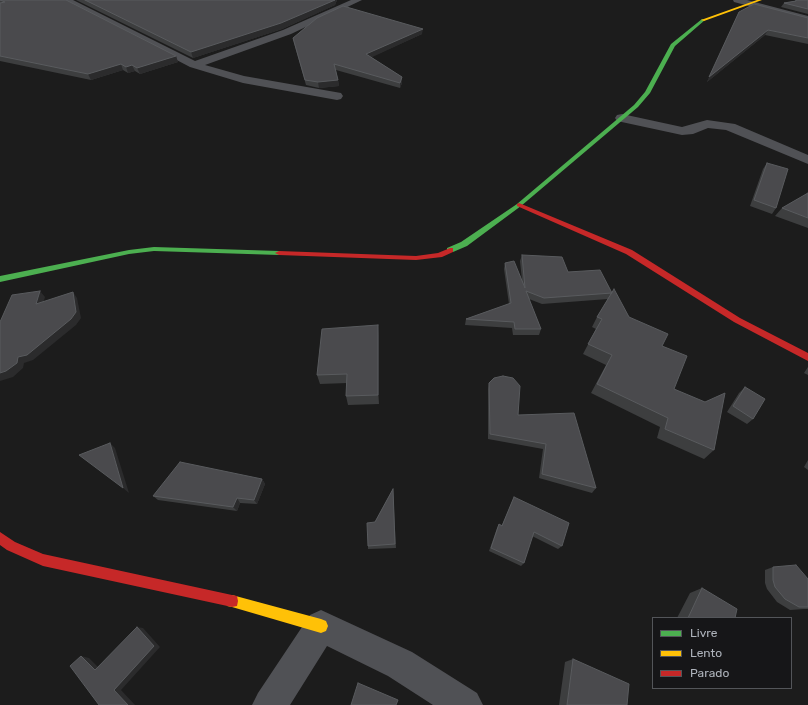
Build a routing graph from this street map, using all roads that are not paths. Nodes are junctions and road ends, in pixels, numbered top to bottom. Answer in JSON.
{"nodes":[{"id":1,"x":66,"y":0,"type":"edge"},
{"id":2,"x":358,"y":0,"type":"edge"},
{"id":3,"x":737,"y":0,"type":"edge"},
{"id":4,"x":760,"y":0,"type":"edge"},
{"id":5,"x":748,"y":3,"type":"junction"},
{"id":6,"x":808,"y":19,"type":"edge"},
{"id":7,"x":194,"y":65,"type":"junction"},
{"id":8,"x":337,"y":96,"type":"dead end"},
{"id":9,"x":622,"y":118,"type":"junction"},
{"id":10,"x":808,"y":160,"type":"edge"},
{"id":11,"x":519,"y":205,"type":"junction"},
{"id":12,"x":0,"y":279,"type":"edge"},
{"id":13,"x":808,"y":357,"type":"edge"},
{"id":14,"x":0,"y":538,"type":"edge"},
{"id":15,"x":321,"y":626,"type":"junction"},
{"id":16,"x":270,"y":705,"type":"edge"},
{"id":17,"x":465,"y":705,"type":"edge"}],
"edges":[{"from":1,"to":7,"type":"street"},
{"from":2,"to":7,"type":"street"},
{"from":3,"to":5,"type":"street"},
{"from":4,"to":5,"type":"street"},
{"from":5,"to":6,"type":"street"},
{"from":5,"to":9,"type":"street"},
{"from":7,"to":8,"type":"street"},
{"from":9,"to":10,"type":"street"},
{"from":9,"to":11,"type":"street"},
{"from":11,"to":12,"type":"street"},
{"from":11,"to":13,"type":"street"},
{"from":14,"to":15,"type":"street"},
{"from":15,"to":16,"type":"street"},
{"from":15,"to":17,"type":"street"}]}
